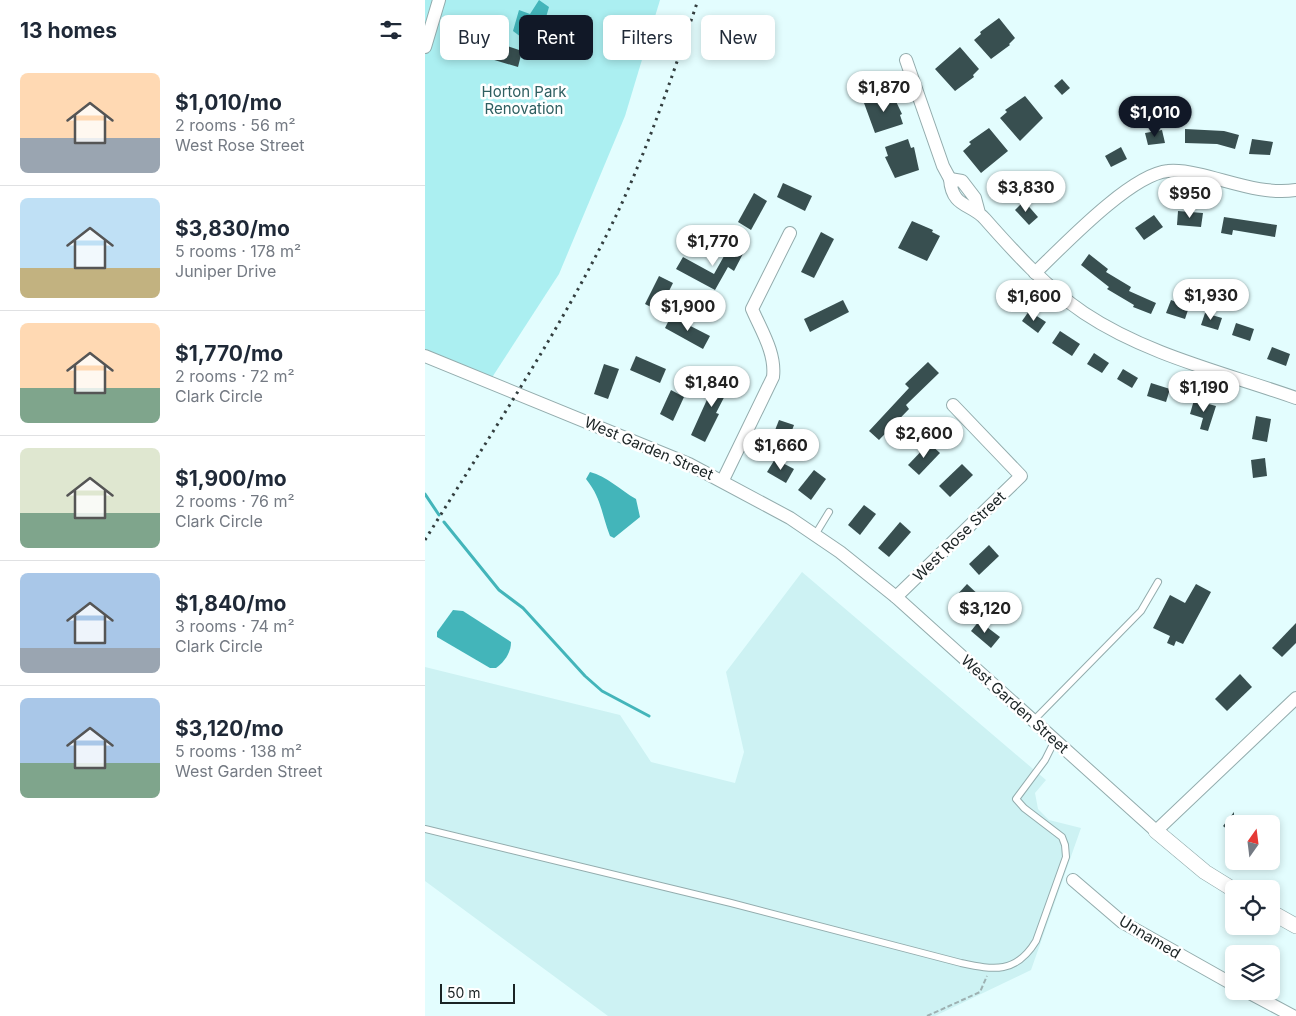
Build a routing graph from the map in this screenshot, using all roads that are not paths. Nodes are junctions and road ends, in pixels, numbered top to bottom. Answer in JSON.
{"nodes":[{"id":1,"x":439,"y":0,"type":"edge"},
{"id":2,"x":425,"y":47,"type":"edge"},
{"id":3,"x":906,"y":60,"type":"dead end"},
{"id":4,"x":1296,"y":190,"type":"edge"},
{"id":5,"x":790,"y":233,"type":"dead end"},
{"id":6,"x":1035,"y":273,"type":"junction"},
{"id":7,"x":425,"y":356,"type":"edge"},
{"id":8,"x":1296,"y":398,"type":"edge"},
{"id":9,"x":953,"y":405,"type":"dead end"},
{"id":10,"x":723,"y":480,"type":"junction"},
{"id":11,"x":829,"y":512,"type":"dead end"},
{"id":12,"x":815,"y":535,"type":"junction"},
{"id":13,"x":1158,"y":582,"type":"dead end"},
{"id":14,"x":896,"y":597,"type":"junction"},
{"id":15,"x":1296,"y":698,"type":"edge"},
{"id":16,"x":1034,"y":720,"type":"junction"},
{"id":17,"x":1055,"y":740,"type":"junction"},
{"id":18,"x":425,"y":829,"type":"edge"},
{"id":19,"x":1156,"y":831,"type":"junction"},
{"id":20,"x":1073,"y":880,"type":"dead end"},
{"id":21,"x":1225,"y":884,"type":"edge"},
{"id":22,"x":1280,"y":917,"type":"edge"},
{"id":23,"x":1296,"y":926,"type":"edge"},
{"id":24,"x":1225,"y":980,"type":"edge"},
{"id":25,"x":1263,"y":1000,"type":"edge"},
{"id":26,"x":1293,"y":1016,"type":"edge"}],
"edges":[{"from":1,"to":2,"type":"street"},
{"from":3,"to":6,"type":"street"},
{"from":4,"to":6,"type":"street"},
{"from":5,"to":10,"type":"street"},
{"from":6,"to":8,"type":"street"},
{"from":7,"to":10,"type":"street","name":"West Garden Street"},
{"from":9,"to":14,"type":"street","name":"West Rose Street"},
{"from":10,"to":12,"type":"street","name":"West Garden Street"},
{"from":11,"to":12,"type":"lane"},
{"from":12,"to":14,"type":"street","name":"West Garden Street"},
{"from":13,"to":16,"type":"lane"},
{"from":14,"to":16,"type":"street","name":"West Garden Street"},
{"from":15,"to":19,"type":"street"},
{"from":16,"to":17,"type":"street","name":"West Garden Street"},
{"from":17,"to":18,"type":"lane"},
{"from":17,"to":19,"type":"street","name":"West Garden Street"},
{"from":19,"to":21,"type":"street"},
{"from":20,"to":24,"type":"street","name":"Unnamed"},
{"from":22,"to":23,"type":"street"},
{"from":25,"to":26,"type":"street"}]}
